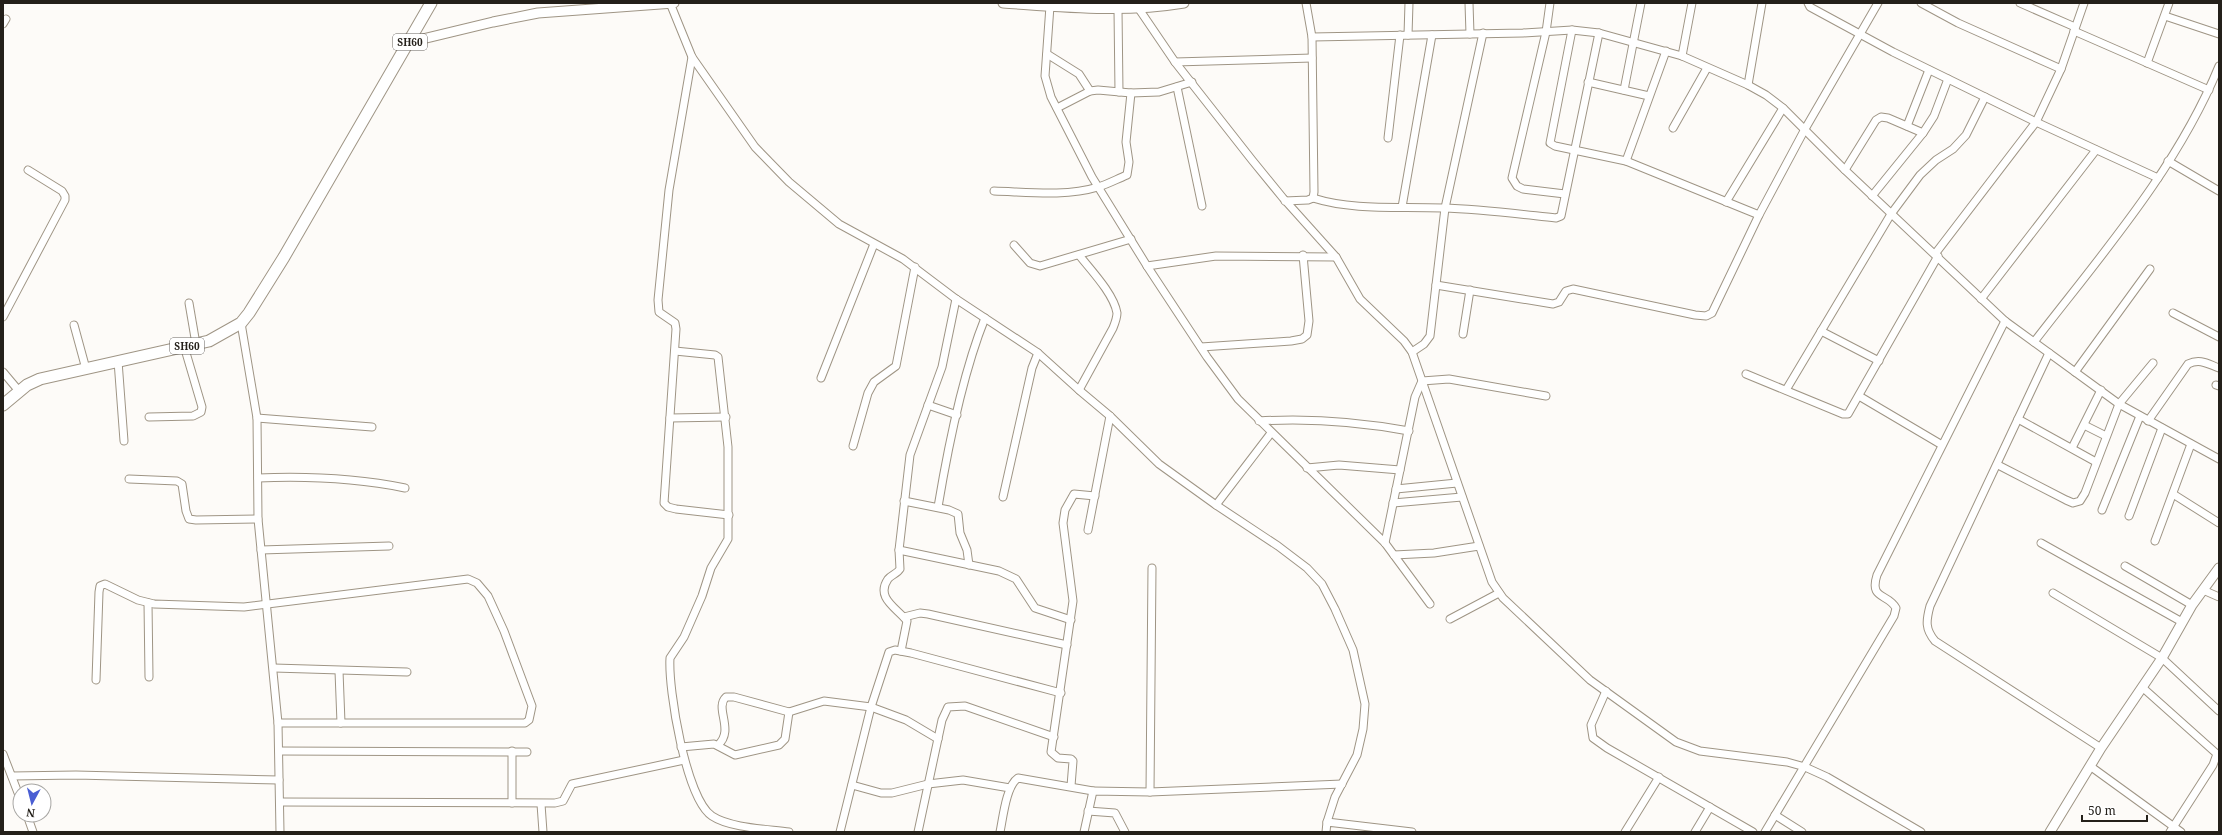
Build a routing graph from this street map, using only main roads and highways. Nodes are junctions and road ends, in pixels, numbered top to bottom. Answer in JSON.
{"nodes":[{"id":1,"x":431,"y":3,"type":"edge"},
{"id":2,"x":3,"y":405,"type":"edge"}],
"edges":[{"from":1,"to":2,"type":"main road","number":"SH60"}]}
